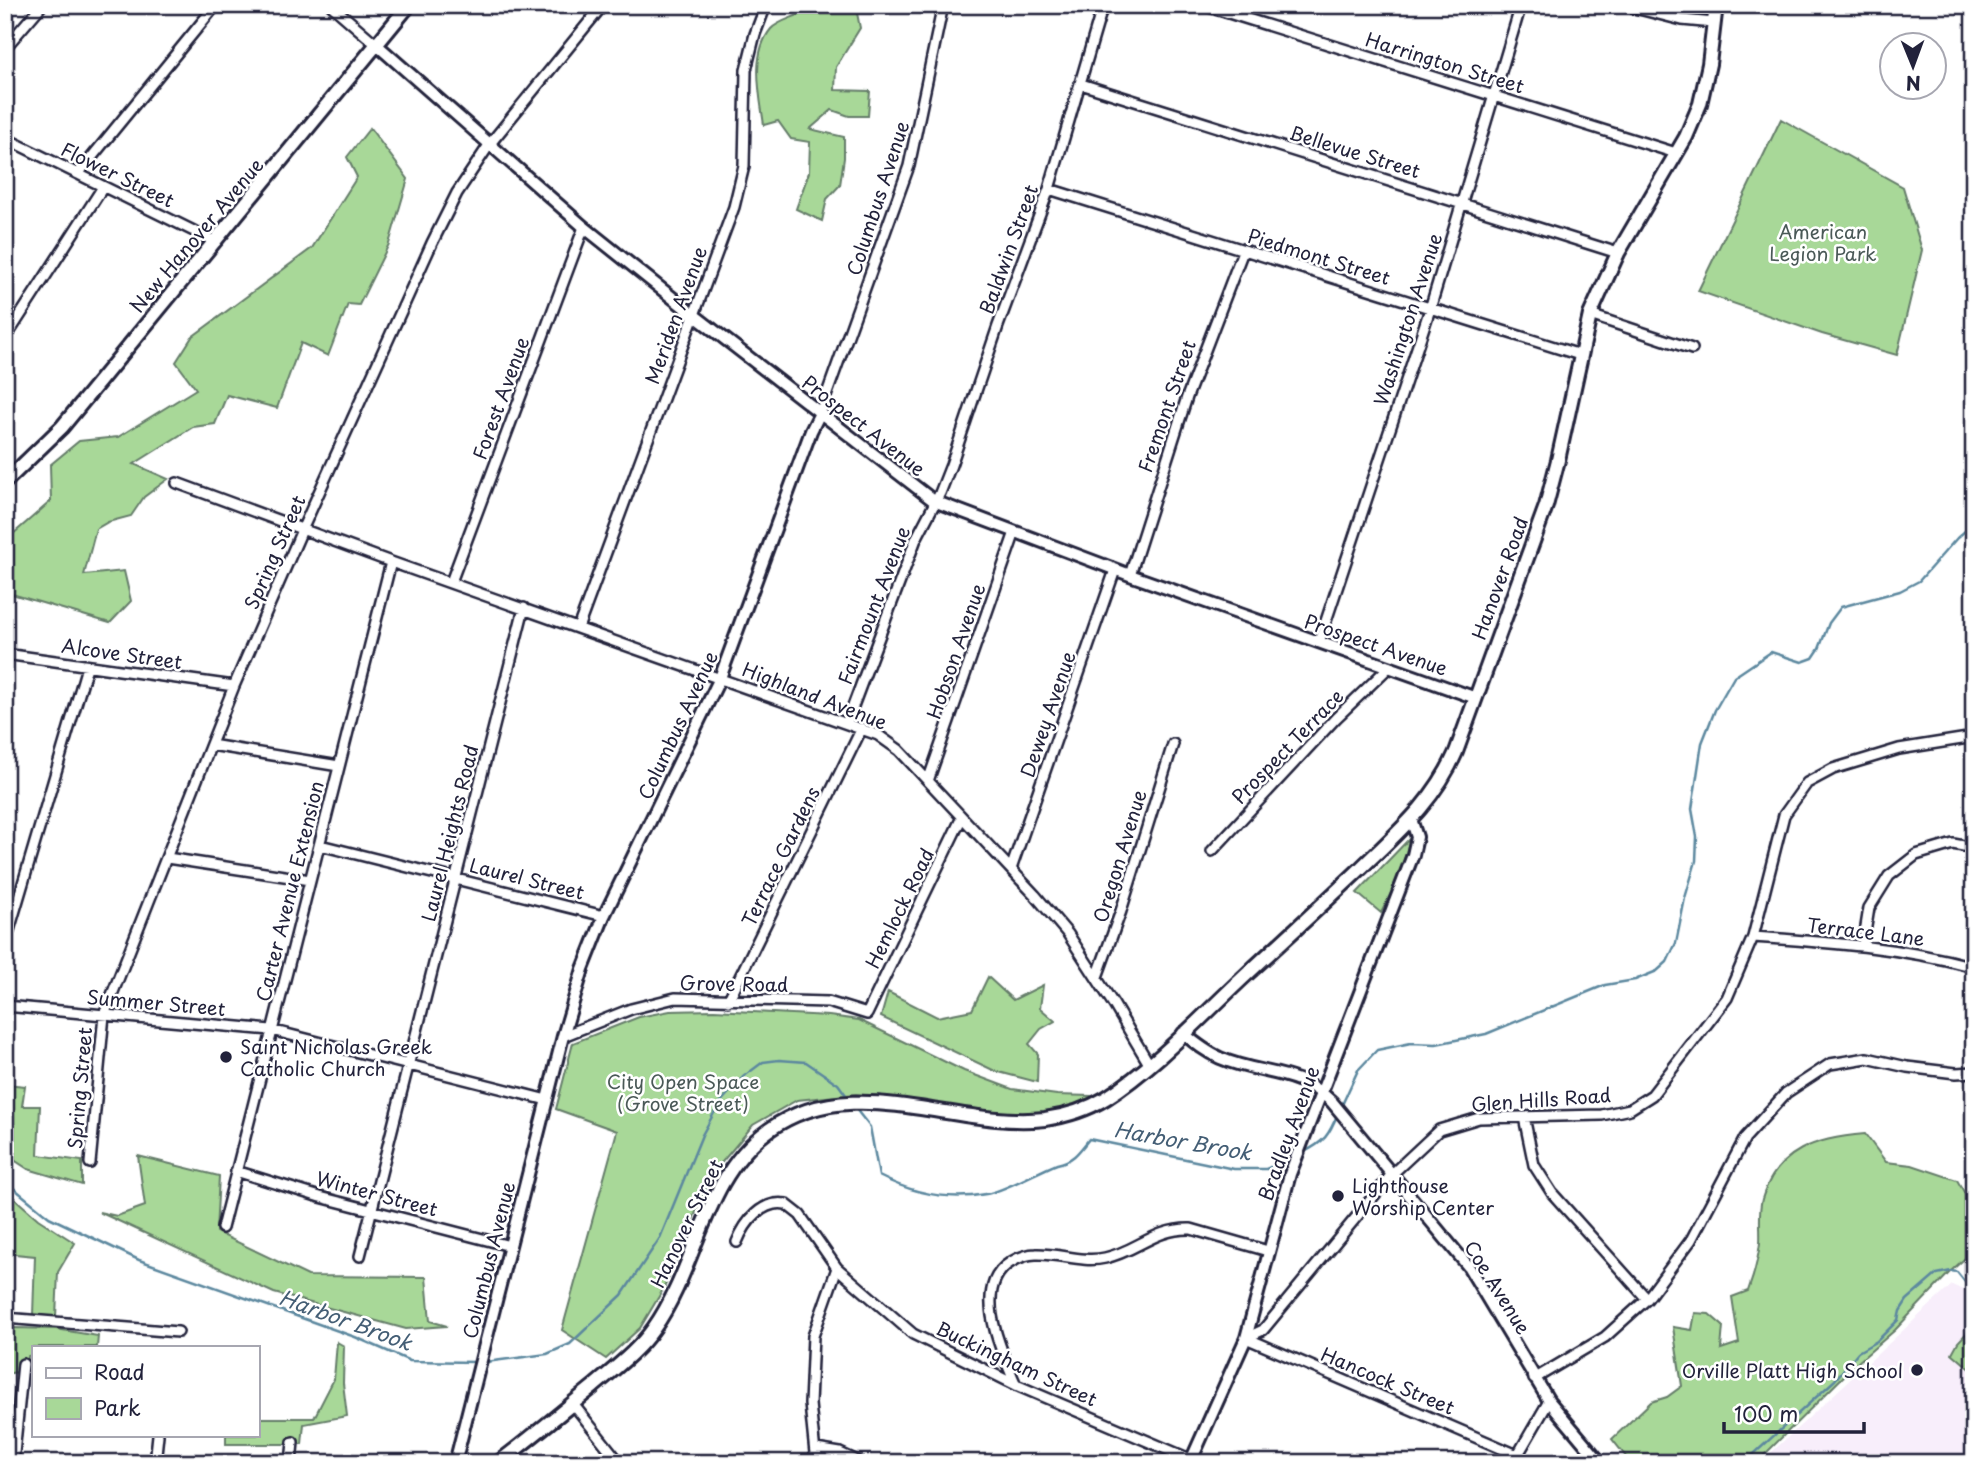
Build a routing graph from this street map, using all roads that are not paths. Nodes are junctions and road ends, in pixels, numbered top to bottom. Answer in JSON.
{"nodes":[{"id":1,"x":43,"y":5,"type":"edge"},
{"id":2,"x":216,"y":5,"type":"edge"},
{"id":3,"x":331,"y":5,"type":"edge"},
{"id":4,"x":410,"y":5,"type":"edge"},
{"id":5,"x":603,"y":5,"type":"edge"},
{"id":6,"x":766,"y":5,"type":"edge"},
{"id":7,"x":943,"y":5,"type":"edge"},
{"id":8,"x":1104,"y":5,"type":"edge"},
{"id":9,"x":1203,"y":5,"type":"edge"},
{"id":10,"x":1521,"y":5,"type":"edge"},
{"id":11,"x":1623,"y":5,"type":"edge"},
{"id":12,"x":1716,"y":5,"type":"edge"},
{"id":13,"x":1714,"y":23,"type":"junction"},
{"id":14,"x":377,"y":45,"type":"junction"},
{"id":15,"x":5,"y":48,"type":"edge"},
{"id":16,"x":1081,"y":83,"type":"junction"},
{"id":17,"x":1494,"y":96,"type":"junction"},
{"id":18,"x":5,"y":138,"type":"edge"},
{"id":19,"x":489,"y":145,"type":"junction"},
{"id":20,"x":1676,"y":153,"type":"junction"},
{"id":21,"x":78,"y":174,"type":"junction"},
{"id":22,"x":103,"y":187,"type":"junction"},
{"id":23,"x":1049,"y":189,"type":"junction"},
{"id":24,"x":1462,"y":203,"type":"junction"},
{"id":25,"x":584,"y":227,"type":"junction"},
{"id":26,"x":216,"y":242,"type":"junction"},
{"id":27,"x":1243,"y":251,"type":"junction"},
{"id":28,"x":1618,"y":253,"type":"junction"},
{"id":29,"x":1430,"y":309,"type":"junction"},
{"id":30,"x":694,"y":315,"type":"junction"},
{"id":31,"x":1590,"y":315,"type":"junction"},
{"id":32,"x":5,"y":339,"type":"edge"},
{"id":33,"x":1692,"y":349,"type":"dead end"},
{"id":34,"x":1580,"y":355,"type":"junction"},
{"id":35,"x":820,"y":413,"type":"junction"},
{"id":36,"x":5,"y":482,"type":"edge"},
{"id":37,"x":177,"y":484,"type":"dead end"},
{"id":38,"x":934,"y":501,"type":"junction"},
{"id":39,"x":302,"y":530,"type":"junction"},
{"id":40,"x":1015,"y":533,"type":"junction"},
{"id":41,"x":391,"y":562,"type":"junction"},
{"id":42,"x":1115,"y":570,"type":"junction"},
{"id":43,"x":1130,"y":575,"type":"junction"},
{"id":44,"x":450,"y":582,"type":"junction"},
{"id":45,"x":524,"y":608,"type":"junction"},
{"id":46,"x":578,"y":628,"type":"junction"},
{"id":47,"x":1319,"y":642,"type":"junction"},
{"id":48,"x":5,"y":654,"type":"edge"},
{"id":49,"x":87,"y":667,"type":"junction"},
{"id":50,"x":1389,"y":667,"type":"junction"},
{"id":51,"x":720,"y":678,"type":"junction"},
{"id":52,"x":234,"y":686,"type":"junction"},
{"id":53,"x":1476,"y":698,"type":"junction"},
{"id":54,"x":847,"y":722,"type":"junction"},
{"id":55,"x":862,"y":728,"type":"junction"},
{"id":56,"x":1974,"y":737,"type":"edge"},
{"id":57,"x":1173,"y":744,"type":"dead end"},
{"id":58,"x":211,"y":745,"type":"junction"},
{"id":59,"x":339,"y":766,"type":"junction"},
{"id":60,"x":928,"y":781,"type":"junction"},
{"id":61,"x":962,"y":817,"type":"junction"},
{"id":62,"x":1411,"y":819,"type":"junction"},
{"id":63,"x":320,"y":845,"type":"junction"},
{"id":64,"x":1974,"y":848,"type":"edge"},
{"id":65,"x":1212,"y":851,"type":"dead end"},
{"id":66,"x":167,"y":858,"type":"junction"},
{"id":67,"x":1011,"y":869,"type":"junction"},
{"id":68,"x":456,"y":878,"type":"junction"},
{"id":69,"x":310,"y":880,"type":"junction"},
{"id":70,"x":604,"y":916,"type":"junction"},
{"id":71,"x":1753,"y":937,"type":"junction"},
{"id":72,"x":5,"y":944,"type":"edge"},
{"id":73,"x":1863,"y":945,"type":"junction"},
{"id":74,"x":1974,"y":967,"type":"edge"},
{"id":75,"x":1097,"y":977,"type":"junction"},
{"id":76,"x":728,"y":1001,"type":"junction"},
{"id":77,"x":5,"y":1006,"type":"edge"},
{"id":78,"x":867,"y":1014,"type":"joint"},
{"id":79,"x":104,"y":1015,"type":"junction"},
{"id":80,"x":271,"y":1030,"type":"junction"},
{"id":81,"x":1183,"y":1033,"type":"junction"},
{"id":82,"x":563,"y":1036,"type":"junction"},
{"id":83,"x":1149,"y":1064,"type":"junction"},
{"id":84,"x":408,"y":1065,"type":"junction"},
{"id":85,"x":1974,"y":1072,"type":"edge"},
{"id":86,"x":1321,"y":1091,"type":"junction"},
{"id":87,"x":547,"y":1100,"type":"junction"},
{"id":88,"x":1524,"y":1117,"type":"junction"},
{"id":89,"x":90,"y":1163,"type":"dead end"},
{"id":90,"x":236,"y":1171,"type":"junction"},
{"id":91,"x":1392,"y":1174,"type":"junction"},
{"id":92,"x":371,"y":1211,"type":"junction"},
{"id":93,"x":222,"y":1228,"type":"dead end"},
{"id":94,"x":737,"y":1242,"type":"dead end"},
{"id":95,"x":510,"y":1245,"type":"junction"},
{"id":96,"x":1268,"y":1251,"type":"junction"},
{"id":97,"x":360,"y":1256,"type":"dead end"},
{"id":98,"x":837,"y":1268,"type":"junction"},
{"id":99,"x":1647,"y":1299,"type":"junction"},
{"id":100,"x":5,"y":1318,"type":"edge"},
{"id":101,"x":178,"y":1332,"type":"dead end"},
{"id":102,"x":1246,"y":1338,"type":"junction"},
{"id":103,"x":23,"y":1364,"type":"dead end"},
{"id":104,"x":1534,"y":1378,"type":"junction"},
{"id":105,"x":1016,"y":1385,"type":"junction"},
{"id":106,"x":1549,"y":1401,"type":"junction"},
{"id":107,"x":573,"y":1404,"type":"junction"},
{"id":108,"x":158,"y":1436,"type":"edge"},
{"id":109,"x":293,"y":1442,"type":"dead end"},
{"id":110,"x":816,"y":1449,"type":"junction"},
{"id":111,"x":1515,"y":1459,"type":"edge"},
{"id":112,"x":1192,"y":1462,"type":"edge"},
{"id":113,"x":13,"y":1463,"type":"edge"},
{"id":114,"x":155,"y":1463,"type":"edge"},
{"id":115,"x":291,"y":1463,"type":"edge"},
{"id":116,"x":455,"y":1463,"type":"edge"},
{"id":117,"x":498,"y":1463,"type":"edge"},
{"id":118,"x":620,"y":1463,"type":"edge"},
{"id":119,"x":816,"y":1463,"type":"edge"},
{"id":120,"x":862,"y":1463,"type":"edge"},
{"id":121,"x":1601,"y":1463,"type":"edge"}],
"edges":[{"from":1,"to":15,"type":"street"},
{"from":2,"to":21,"type":"street"},
{"from":3,"to":14,"type":"street","name":"Prospect Avenue"},
{"from":4,"to":14,"type":"main road","name":"New Hanover Avenue"},
{"from":5,"to":19,"type":"street","name":"Spring Street"},
{"from":6,"to":30,"type":"street","name":"Meriden Avenue"},
{"from":7,"to":35,"type":"street","name":"Columbus Avenue"},
{"from":8,"to":16,"type":"street","name":"Baldwin Street"},
{"from":9,"to":17,"type":"street","name":"Harrington Street"},
{"from":10,"to":17,"type":"street","name":"Washington Avenue"},
{"from":11,"to":13,"type":"street"},
{"from":12,"to":13,"type":"main road","name":"Hanover Road"},
{"from":13,"to":20,"type":"main road","name":"Hanover Road"},
{"from":14,"to":19,"type":"street","name":"Prospect Avenue"},
{"from":14,"to":26,"type":"main road","name":"New Hanover Avenue"},
{"from":16,"to":23,"type":"street","name":"Baldwin Street"},
{"from":16,"to":24,"type":"street","name":"Bellevue Street"},
{"from":17,"to":20,"type":"street","name":"Harrington Street"},
{"from":17,"to":24,"type":"street","name":"Washington Avenue"},
{"from":18,"to":21,"type":"street","name":"Flower Street"},
{"from":19,"to":25,"type":"street","name":"Prospect Avenue"},
{"from":19,"to":39,"type":"street","name":"Spring Street"},
{"from":20,"to":28,"type":"main road","name":"Hanover Road"},
{"from":21,"to":22,"type":"street","name":"Flower Street"},
{"from":22,"to":26,"type":"street","name":"Flower Street"},
{"from":22,"to":32,"type":"street"},
{"from":23,"to":27,"type":"street","name":"Piedmont Street"},
{"from":23,"to":38,"type":"street","name":"Baldwin Street"},
{"from":24,"to":28,"type":"street","name":"Bellevue Street"},
{"from":24,"to":29,"type":"street","name":"Washington Avenue"},
{"from":25,"to":30,"type":"street","name":"Prospect Avenue"},
{"from":25,"to":44,"type":"street","name":"Forest Avenue"},
{"from":26,"to":36,"type":"main road","name":"New Hanover Avenue"},
{"from":27,"to":29,"type":"street","name":"Piedmont Street"},
{"from":27,"to":43,"type":"street","name":"Fremont Street"},
{"from":28,"to":31,"type":"main road","name":"Hanover Road"},
{"from":29,"to":34,"type":"street","name":"Piedmont Street"},
{"from":29,"to":47,"type":"street","name":"Washington Avenue"},
{"from":30,"to":35,"type":"street","name":"Prospect Avenue"},
{"from":30,"to":46,"type":"street","name":"Meriden Avenue"},
{"from":31,"to":33,"type":"street"},
{"from":31,"to":34,"type":"main road","name":"Hanover Road"},
{"from":34,"to":53,"type":"main road","name":"Hanover Road"},
{"from":35,"to":38,"type":"street","name":"Prospect Avenue"},
{"from":35,"to":51,"type":"street","name":"Columbus Avenue"},
{"from":37,"to":39,"type":"street","name":"Highland Avenue"},
{"from":38,"to":40,"type":"street","name":"Prospect Avenue"},
{"from":38,"to":54,"type":"street","name":"Fairmount Avenue"},
{"from":39,"to":41,"type":"street","name":"Highland Avenue"},
{"from":39,"to":52,"type":"street","name":"Spring Street"},
{"from":40,"to":42,"type":"street","name":"Prospect Avenue"},
{"from":40,"to":60,"type":"street","name":"Hobson Avenue"},
{"from":41,"to":44,"type":"street","name":"Highland Avenue"},
{"from":41,"to":59,"type":"street","name":"Carter Avenue Extension"},
{"from":42,"to":43,"type":"street","name":"Prospect Avenue"},
{"from":42,"to":67,"type":"street","name":"Dewey Avenue"},
{"from":43,"to":47,"type":"street","name":"Prospect Avenue"},
{"from":44,"to":45,"type":"street","name":"Highland Avenue"},
{"from":45,"to":46,"type":"street","name":"Highland Avenue"},
{"from":45,"to":68,"type":"street","name":"Laurel Heights Road"},
{"from":46,"to":51,"type":"street","name":"Highland Avenue"},
{"from":47,"to":50,"type":"street","name":"Prospect Avenue"},
{"from":48,"to":49,"type":"street","name":"Alcove Street"},
{"from":49,"to":52,"type":"street","name":"Alcove Street"},
{"from":49,"to":72,"type":"street"},
{"from":50,"to":53,"type":"street","name":"Prospect Avenue"},
{"from":50,"to":65,"type":"street","name":"Prospect Terrace"},
{"from":51,"to":54,"type":"street","name":"Highland Avenue"},
{"from":51,"to":70,"type":"street","name":"Columbus Avenue"},
{"from":52,"to":58,"type":"street","name":"Spring Street"},
{"from":53,"to":62,"type":"main road","name":"Hanover Road"},
{"from":54,"to":55,"type":"street","name":"Highland Avenue"},
{"from":55,"to":60,"type":"street","name":"Highland Avenue"},
{"from":55,"to":76,"type":"street","name":"Terrace Gardens"},
{"from":56,"to":71,"type":"street","name":"Glen Hills Road"},
{"from":57,"to":75,"type":"street","name":"Oregon Avenue"},
{"from":58,"to":59,"type":"street"},
{"from":58,"to":66,"type":"street","name":"Spring Street"},
{"from":59,"to":63,"type":"street","name":"Carter Avenue Extension"},
{"from":60,"to":61,"type":"street","name":"Highland Avenue"},
{"from":61,"to":67,"type":"street","name":"Highland Avenue"},
{"from":61,"to":78,"type":"street","name":"Hemlock Road"},
{"from":62,"to":81,"type":"main road","name":"Hanover Road"},
{"from":62,"to":86,"type":"street","name":"Bradley Avenue"},
{"from":63,"to":68,"type":"street","name":"Laurel Street"},
{"from":63,"to":69,"type":"street","name":"Carter Avenue Extension"},
{"from":64,"to":73,"type":"street"},
{"from":66,"to":69,"type":"street"},
{"from":66,"to":79,"type":"street","name":"Spring Street"},
{"from":67,"to":75,"type":"street","name":"Highland Avenue"},
{"from":68,"to":70,"type":"street","name":"Laurel Street"},
{"from":68,"to":84,"type":"street","name":"Laurel Heights Road"},
{"from":69,"to":80,"type":"street","name":"Carter Avenue Extension"},
{"from":70,"to":82,"type":"street","name":"Columbus Avenue"},
{"from":71,"to":73,"type":"street","name":"Terrace Lane"},
{"from":71,"to":88,"type":"street","name":"Glen Hills Road"},
{"from":73,"to":74,"type":"street","name":"Terrace Lane"},
{"from":75,"to":83,"type":"street","name":"Highland Avenue"},
{"from":76,"to":78,"type":"street","name":"Grove Road"},
{"from":76,"to":82,"type":"street","name":"Grove Road"},
{"from":77,"to":79,"type":"street","name":"Summer Street"},
{"from":79,"to":80,"type":"street","name":"Summer Street"},
{"from":79,"to":89,"type":"street","name":"Spring Street"},
{"from":80,"to":84,"type":"street","name":"Summer Street"},
{"from":80,"to":90,"type":"street","name":"Carter Avenue Extension"},
{"from":81,"to":83,"type":"main road","name":"Hanover Road"},
{"from":81,"to":86,"type":"street","name":"Coe Avenue"},
{"from":82,"to":87,"type":"street","name":"Columbus Avenue"},
{"from":83,"to":107,"type":"main road","name":"Hanover Street"},
{"from":84,"to":87,"type":"street","name":"Summer Street"},
{"from":84,"to":92,"type":"street","name":"Laurel Heights Road"},
{"from":85,"to":99,"type":"street"},
{"from":86,"to":91,"type":"street","name":"Coe Avenue"},
{"from":86,"to":96,"type":"street","name":"Bradley Avenue"},
{"from":87,"to":95,"type":"street","name":"Columbus Avenue"},
{"from":88,"to":91,"type":"street","name":"Glen Hills Road"},
{"from":88,"to":99,"type":"street"},
{"from":90,"to":92,"type":"street","name":"Winter Street"},
{"from":90,"to":93,"type":"street","name":"Carter Avenue Extension"},
{"from":91,"to":102,"type":"street","name":"Glen Hills Road"},
{"from":91,"to":104,"type":"street","name":"Coe Avenue"},
{"from":92,"to":95,"type":"street","name":"Winter Street"},
{"from":92,"to":97,"type":"street","name":"Laurel Heights Road"},
{"from":94,"to":98,"type":"street","name":"Buckingham Street"},
{"from":95,"to":116,"type":"street","name":"Columbus Avenue"},
{"from":96,"to":102,"type":"street","name":"Bradley Avenue"},
{"from":96,"to":105,"type":"street"},
{"from":98,"to":105,"type":"street","name":"Buckingham Street"},
{"from":98,"to":110,"type":"street"},
{"from":99,"to":104,"type":"street"},
{"from":100,"to":101,"type":"street"},
{"from":102,"to":111,"type":"street","name":"Hancock Street"},
{"from":102,"to":112,"type":"street","name":"Bradley Avenue"},
{"from":103,"to":113,"type":"street"},
{"from":104,"to":106,"type":"street","name":"Coe Avenue"},
{"from":105,"to":112,"type":"street","name":"Buckingham Street"},
{"from":106,"to":111,"type":"street"},
{"from":106,"to":121,"type":"street","name":"Coe Avenue"},
{"from":107,"to":117,"type":"main road","name":"Hanover Street"},
{"from":107,"to":118,"type":"street"},
{"from":108,"to":114,"type":"street"},
{"from":109,"to":115,"type":"street"},
{"from":110,"to":119,"type":"street"},
{"from":110,"to":120,"type":"street"}]}
